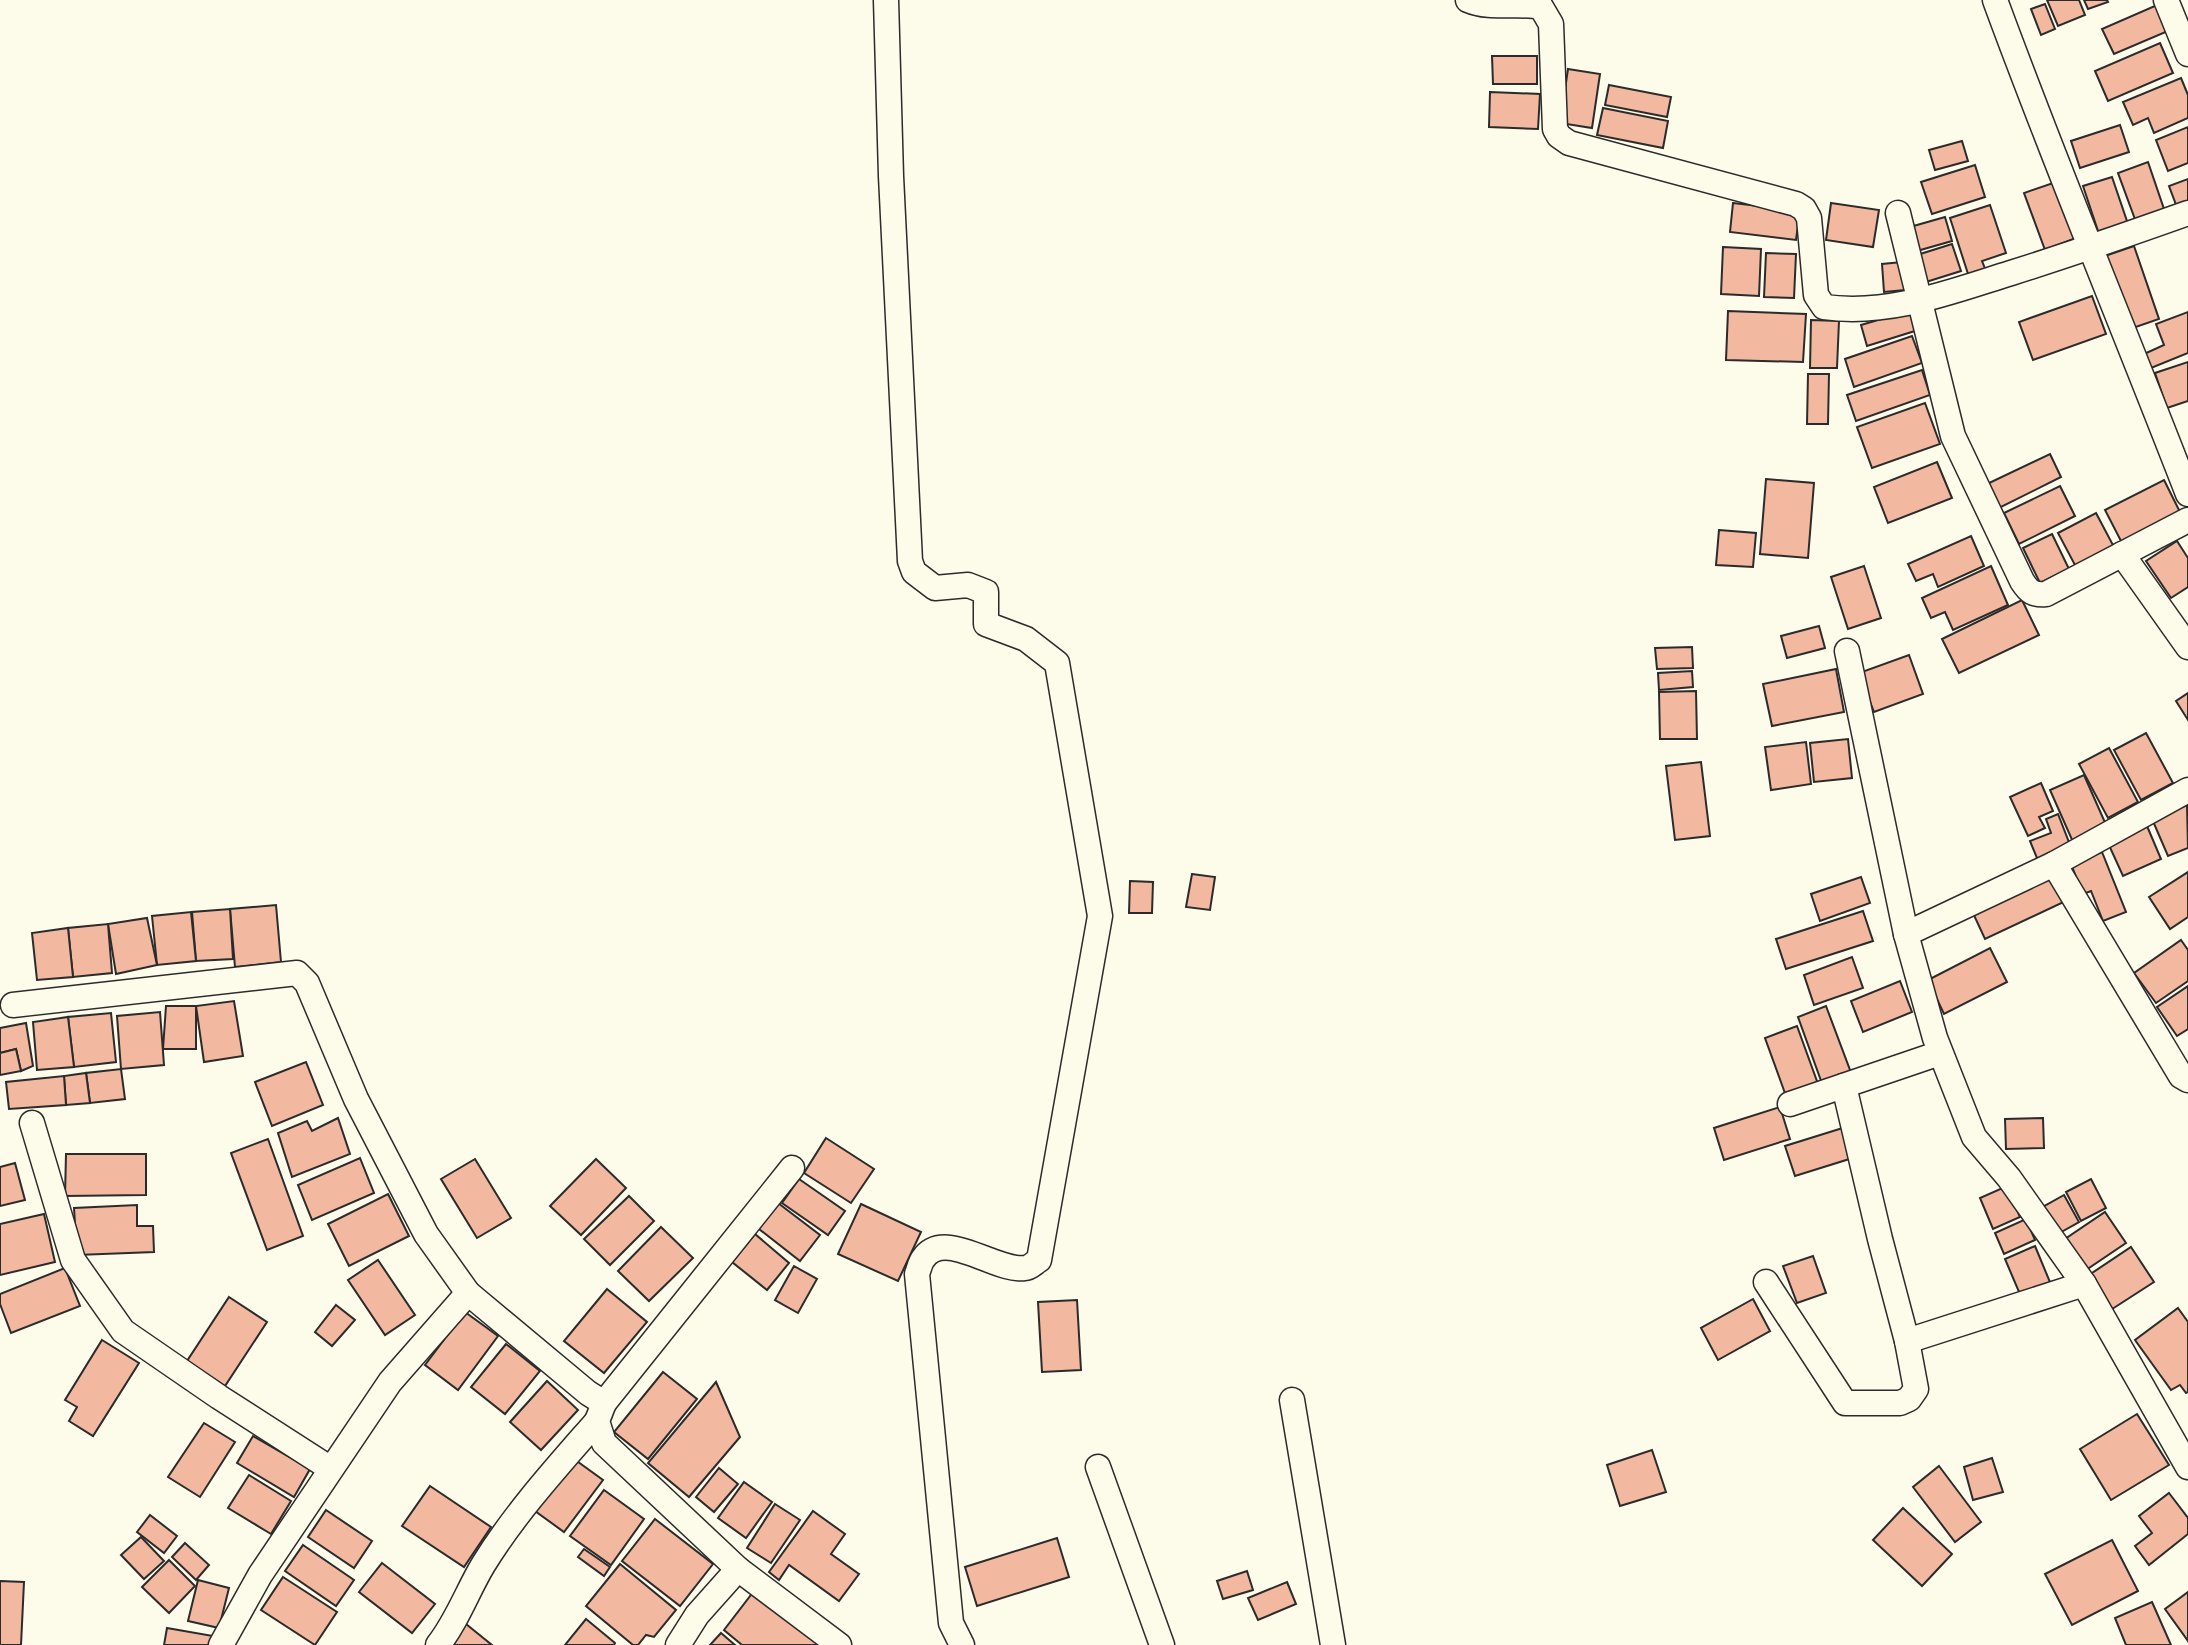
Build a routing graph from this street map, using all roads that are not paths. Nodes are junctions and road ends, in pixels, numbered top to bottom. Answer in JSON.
{"nodes":[{"id":1,"x":886,"y":0,"type":"edge"},
{"id":2,"x":1468,"y":0,"type":"edge"},
{"id":3,"x":1995,"y":0,"type":"edge"},
{"id":4,"x":2166,"y":0,"type":"edge"},
{"id":5,"x":2188,"y":54,"type":"edge"},
{"id":6,"x":1898,"y":213,"type":"dead end"},
{"id":7,"x":2188,"y":213,"type":"edge"},
{"id":8,"x":2092,"y":247,"type":"junction"},
{"id":9,"x":1920,"y":302,"type":"junction"},
{"id":10,"x":2188,"y":494,"type":"edge"},
{"id":11,"x":2188,"y":520,"type":"edge"},
{"id":12,"x":2122,"y":554,"type":"junction"},
{"id":13,"x":2188,"y":647,"type":"edge"},
{"id":14,"x":1847,"y":651,"type":"dead end"},
{"id":15,"x":2188,"y":790,"type":"edge"},
{"id":16,"x":2054,"y":864,"type":"junction"},
{"id":17,"x":1906,"y":934,"type":"junction"},
{"id":18,"x":13,"y":1005,"type":"dead end"},
{"id":19,"x":1940,"y":1053,"type":"junction"},
{"id":20,"x":2188,"y":1080,"type":"edge"},
{"id":21,"x":1844,"y":1086,"type":"junction"},
{"id":22,"x":1790,"y":1104,"type":"dead end"},
{"id":23,"x":32,"y":1123,"type":"dead end"},
{"id":24,"x":792,"y":1168,"type":"dead end"},
{"id":25,"x":1766,"y":1282,"type":"dead end"},
{"id":26,"x":2084,"y":1284,"type":"junction"},
{"id":27,"x":468,"y":1293,"type":"junction"},
{"id":28,"x":1907,"y":1341,"type":"junction"},
{"id":29,"x":1292,"y":1400,"type":"dead end"},
{"id":30,"x":601,"y":1412,"type":"junction"},
{"id":31,"x":1098,"y":1467,"type":"dead end"},
{"id":32,"x":2188,"y":1467,"type":"edge"},
{"id":33,"x":331,"y":1469,"type":"junction"},
{"id":34,"x":738,"y":1569,"type":"junction"},
{"id":35,"x":221,"y":1645,"type":"edge"},
{"id":36,"x":438,"y":1645,"type":"edge"},
{"id":37,"x":678,"y":1645,"type":"edge"},
{"id":38,"x":839,"y":1645,"type":"edge"},
{"id":39,"x":962,"y":1645,"type":"edge"},
{"id":40,"x":1162,"y":1645,"type":"edge"},
{"id":41,"x":1333,"y":1645,"type":"edge"}],
"edges":[{"from":1,"to":39,"type":"street"},
{"from":2,"to":9,"type":"street"},
{"from":3,"to":8,"type":"street"},
{"from":4,"to":5,"type":"street"},
{"from":6,"to":9,"type":"street"},
{"from":7,"to":8,"type":"street"},
{"from":8,"to":9,"type":"street"},
{"from":8,"to":10,"type":"street"},
{"from":9,"to":12,"type":"street"},
{"from":11,"to":12,"type":"street"},
{"from":12,"to":13,"type":"street"},
{"from":14,"to":17,"type":"street"},
{"from":15,"to":16,"type":"street"},
{"from":16,"to":17,"type":"street"},
{"from":16,"to":20,"type":"street"},
{"from":17,"to":19,"type":"street"},
{"from":18,"to":27,"type":"street"},
{"from":19,"to":21,"type":"street"},
{"from":19,"to":26,"type":"street"},
{"from":21,"to":22,"type":"street"},
{"from":21,"to":28,"type":"street"},
{"from":23,"to":33,"type":"street"},
{"from":24,"to":30,"type":"street"},
{"from":25,"to":28,"type":"street"},
{"from":26,"to":28,"type":"street"},
{"from":26,"to":32,"type":"street"},
{"from":27,"to":30,"type":"street"},
{"from":27,"to":33,"type":"street"},
{"from":29,"to":41,"type":"street"},
{"from":30,"to":34,"type":"street"},
{"from":30,"to":36,"type":"street"},
{"from":31,"to":40,"type":"street"},
{"from":33,"to":35,"type":"street"},
{"from":34,"to":37,"type":"street"},
{"from":34,"to":38,"type":"street"}]}
